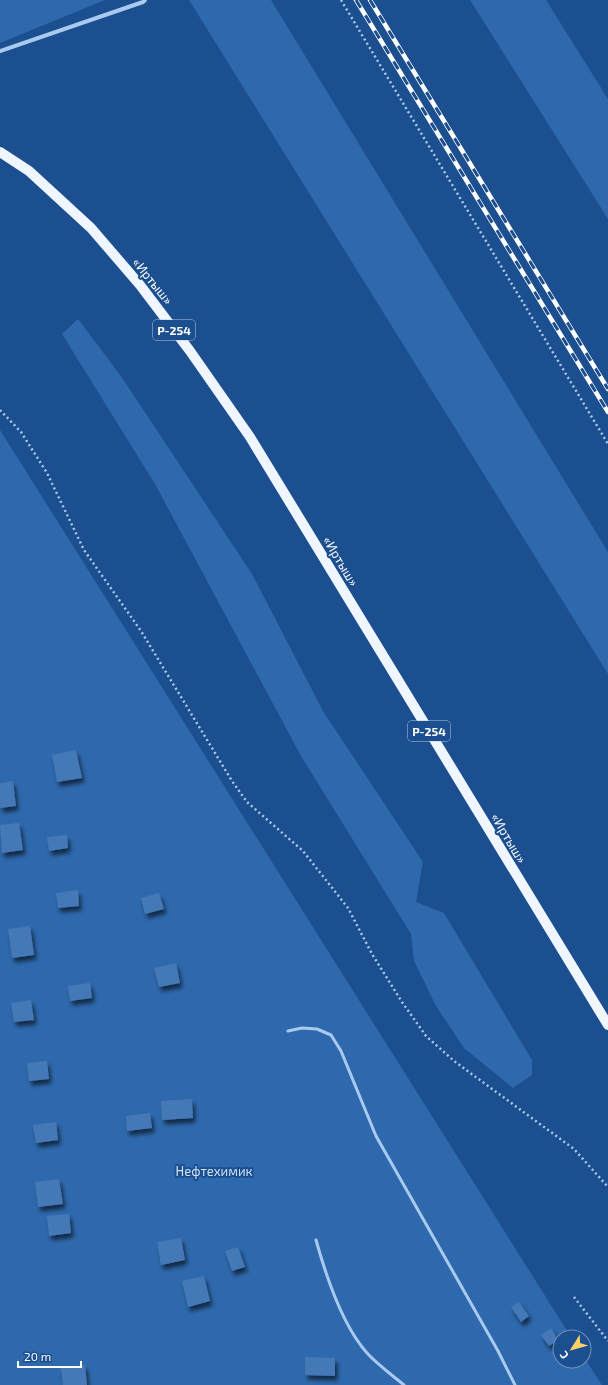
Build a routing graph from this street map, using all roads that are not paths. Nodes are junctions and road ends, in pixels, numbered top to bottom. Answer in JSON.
{"nodes":[{"id":1,"x":145,"y":0,"type":"edge"},
{"id":2,"x":0,"y":51,"type":"edge"},
{"id":3,"x":0,"y":152,"type":"edge"},
{"id":4,"x":608,"y":1026,"type":"edge"},
{"id":5,"x":288,"y":1031,"type":"dead end"},
{"id":6,"x":316,"y":1240,"type":"dead end"},
{"id":7,"x":404,"y":1385,"type":"edge"},
{"id":8,"x":515,"y":1385,"type":"edge"}],
"edges":[{"from":1,"to":2,"type":"street"},
{"from":3,"to":4,"type":"main road","name":"«Иртыш»","number":"Р-254"},
{"from":5,"to":8,"type":"lane"},
{"from":6,"to":7,"type":"lane"}]}
